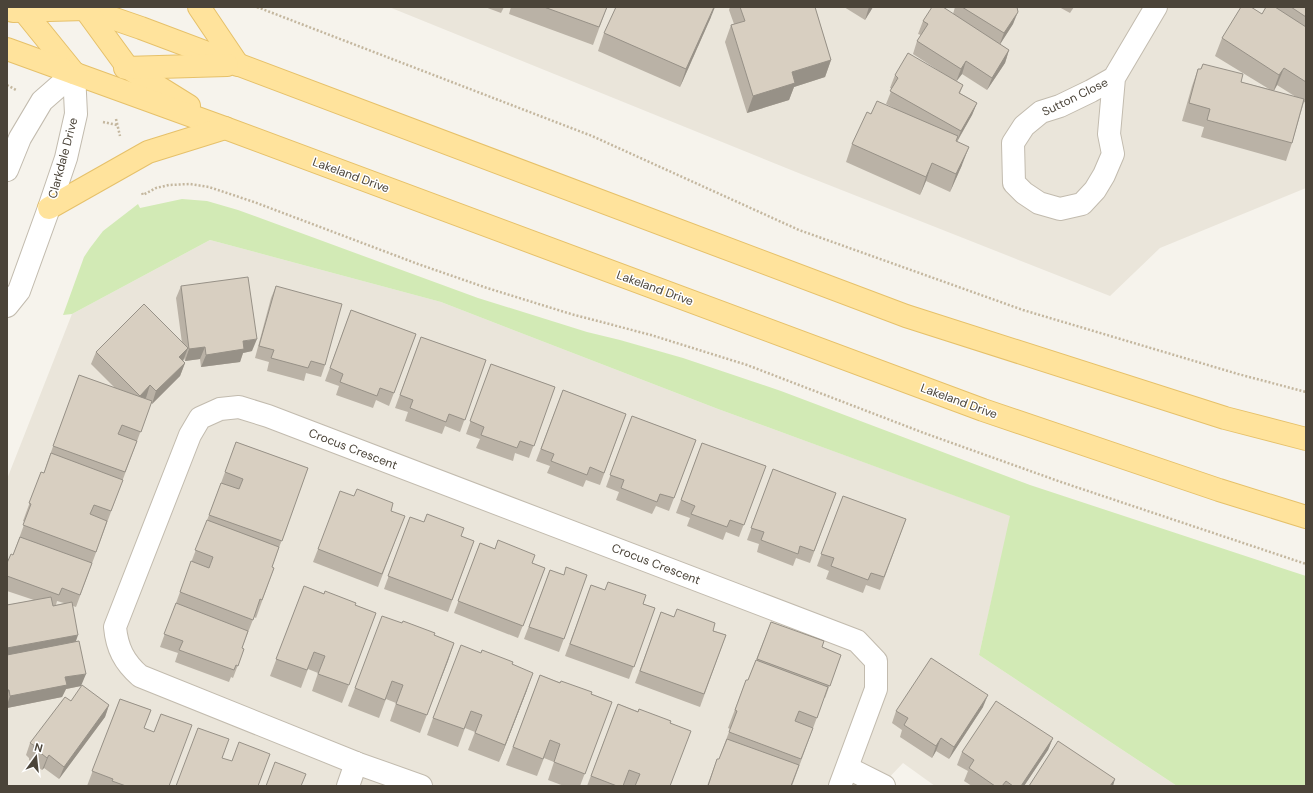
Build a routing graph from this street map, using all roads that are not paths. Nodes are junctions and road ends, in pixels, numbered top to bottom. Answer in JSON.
{"nodes":[{"id":1,"x":85,"y":7,"type":"edge"},
{"id":2,"x":199,"y":7,"type":"edge"},
{"id":3,"x":1156,"y":7,"type":"edge"},
{"id":4,"x":16,"y":10,"type":"edge"},
{"id":5,"x":7,"y":49,"type":"edge"},
{"id":6,"x":238,"y":65,"type":"junction"},
{"id":7,"x":128,"y":68,"type":"junction"},
{"id":8,"x":74,"y":73,"type":"junction"},
{"id":9,"x":1114,"y":78,"type":"junction"},
{"id":10,"x":225,"y":128,"type":"junction"},
{"id":11,"x":7,"y":170,"type":"edge"},
{"id":12,"x":49,"y":208,"type":"junction"},
{"id":13,"x":7,"y":306,"type":"edge"},
{"id":14,"x":1306,"y":440,"type":"edge"},
{"id":15,"x":1306,"y":517,"type":"edge"},
{"id":16,"x":356,"y":762,"type":"junction"},
{"id":17,"x":844,"y":777,"type":"edge"},
{"id":18,"x":348,"y":786,"type":"edge"},
{"id":19,"x":421,"y":786,"type":"edge"},
{"id":20,"x":884,"y":786,"type":"edge"}],
"edges":[{"from":1,"to":4,"type":"main road"},
{"from":1,"to":6,"type":"main road"},
{"from":1,"to":7,"type":"main road"},
{"from":2,"to":6,"type":"main road"},
{"from":3,"to":9,"type":"street","name":"Sutton Close"},
{"from":4,"to":8,"type":"main road"},
{"from":5,"to":8,"type":"main road","name":"Lakeland Drive"},
{"from":6,"to":7,"type":"main road"},
{"from":6,"to":14,"type":"main road"},
{"from":7,"to":8,"type":"main road"},
{"from":7,"to":10,"type":"main road"},
{"from":8,"to":10,"type":"main road","name":"Lakeland Drive"},
{"from":8,"to":11,"type":"street"},
{"from":8,"to":12,"type":"street","name":"Clarkdale Drive"},
{"from":9,"to":9,"type":"street","name":"Sutton Close"},
{"from":10,"to":12,"type":"main road"},
{"from":10,"to":15,"type":"main road","name":"Lakeland Drive"},
{"from":12,"to":13,"type":"street","name":"Clarkdale Drive"},
{"from":16,"to":17,"type":"street","name":"Crocus Crescent"},
{"from":16,"to":18,"type":"street"},
{"from":16,"to":19,"type":"street","name":"Crocus Crescent"},
{"from":17,"to":20,"type":"street","name":"Crocus Crescent"}]}
